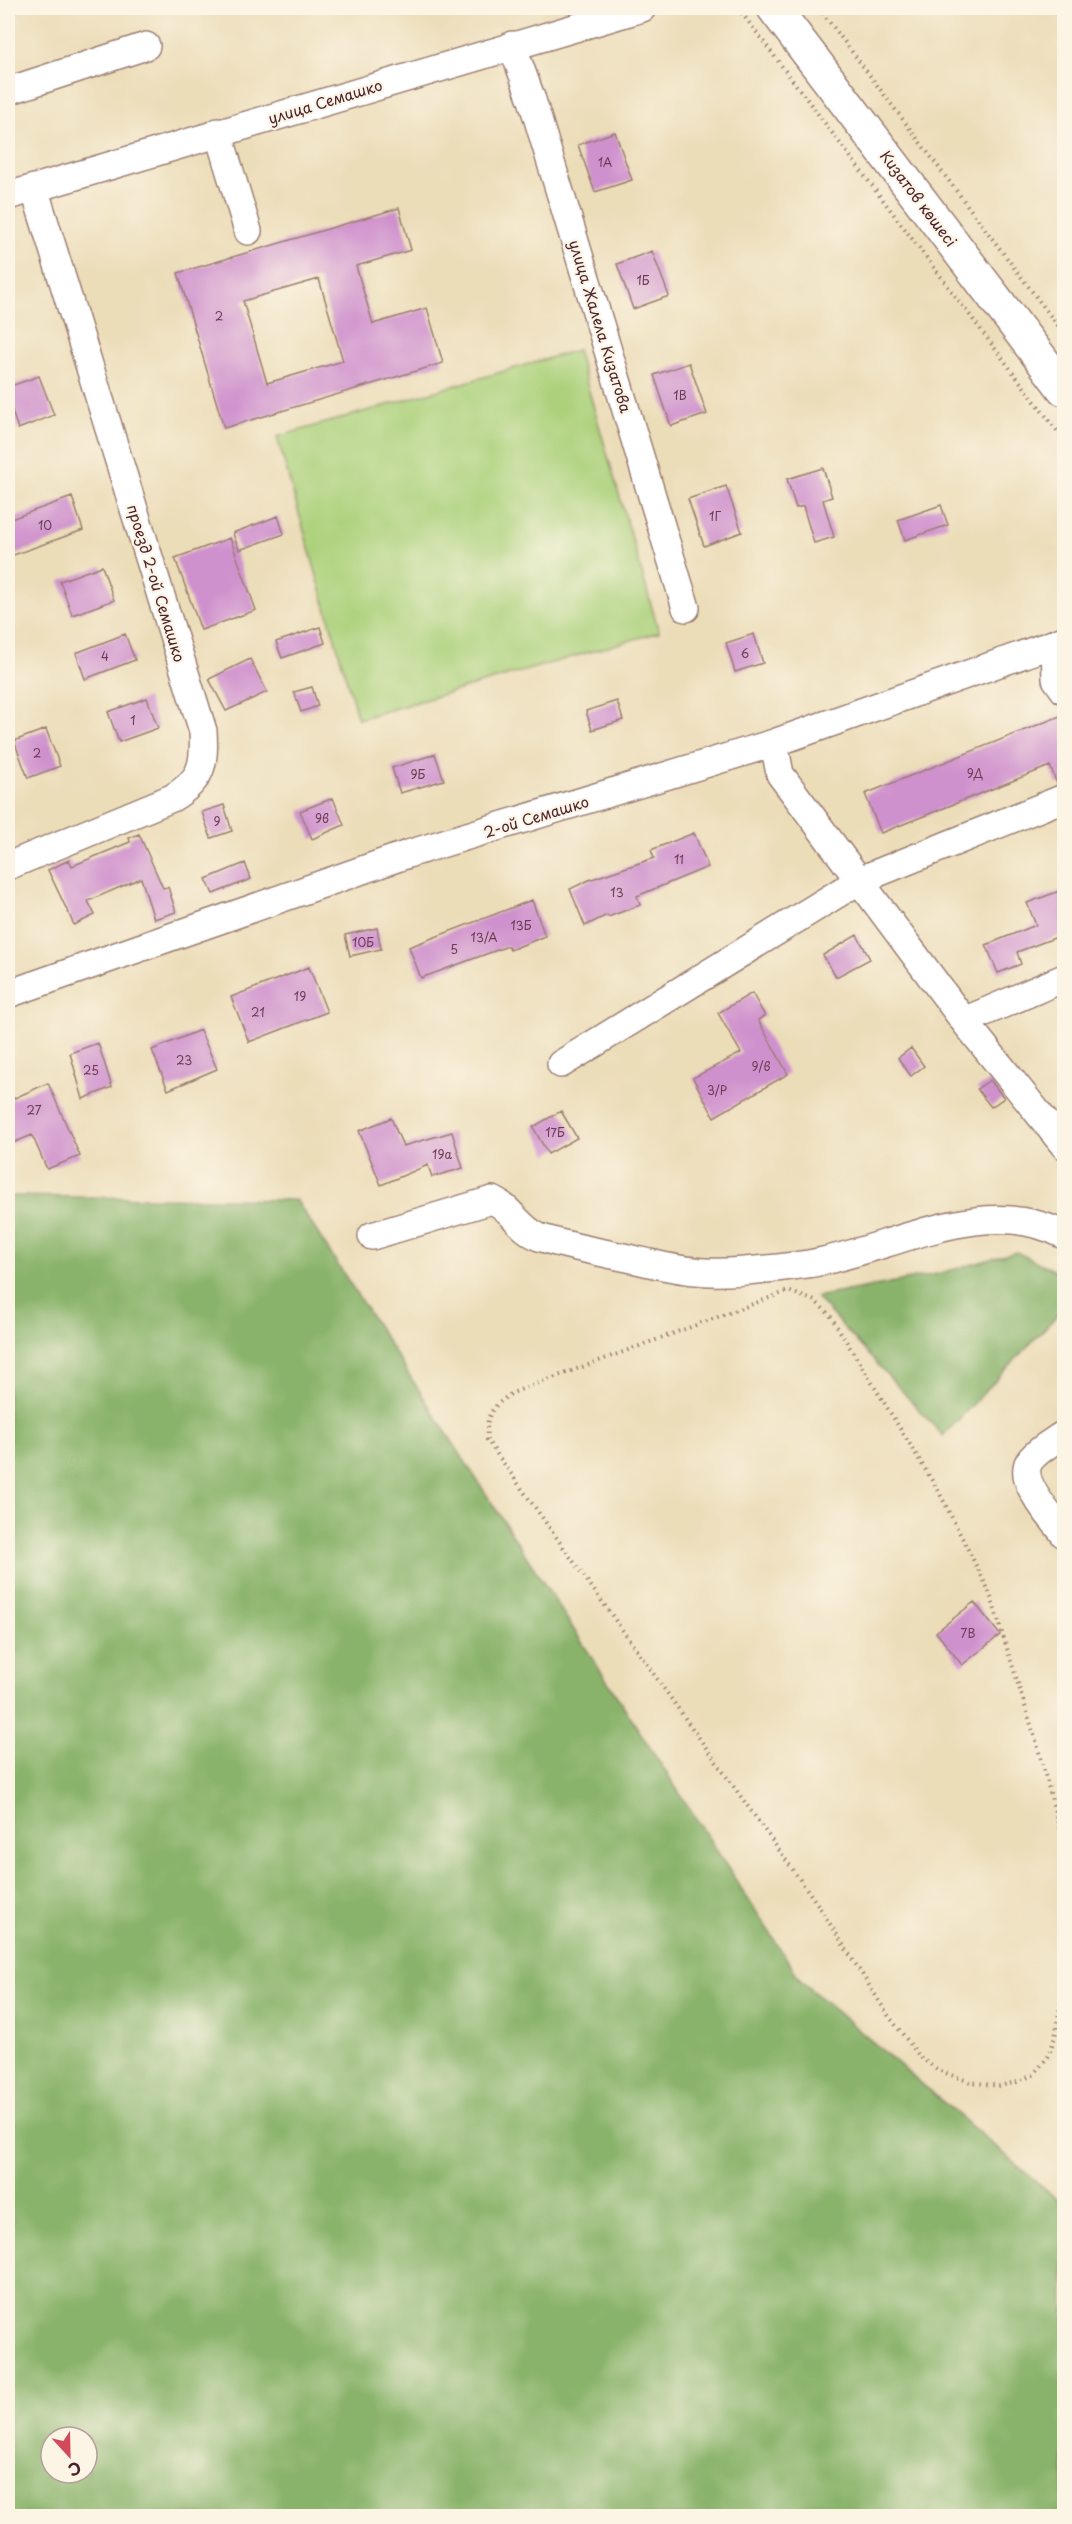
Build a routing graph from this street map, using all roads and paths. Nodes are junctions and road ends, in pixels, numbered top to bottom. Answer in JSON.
{"nodes":[{"id":1,"x":642,"y":8,"type":"edge"},
{"id":2,"x":738,"y":8,"type":"edge"},
{"id":3,"x":774,"y":8,"type":"edge"},
{"id":4,"x":819,"y":8,"type":"edge"},
{"id":5,"x":512,"y":45,"type":"junction"},
{"id":6,"x":146,"y":46,"type":"dead end"},
{"id":7,"x":8,"y":87,"type":"edge"},
{"id":8,"x":218,"y":132,"type":"junction"},
{"id":9,"x":34,"y":188,"type":"junction"},
{"id":10,"x":8,"y":196,"type":"edge"},
{"id":11,"x":248,"y":231,"type":"dead end"},
{"id":12,"x":1065,"y":334,"type":"edge"},
{"id":13,"x":1065,"y":389,"type":"edge"},
{"id":14,"x":1065,"y":440,"type":"edge"},
{"id":15,"x":686,"y":608,"type":"dead end"},
{"id":16,"x":1060,"y":641,"type":"edge"},
{"id":17,"x":1065,"y":690,"type":"edge"},
{"id":18,"x":774,"y":744,"type":"junction"},
{"id":19,"x":1065,"y":798,"type":"edge"},
{"id":20,"x":8,"y":866,"type":"edge"},
{"id":21,"x":860,"y":880,"type":"junction"},
{"id":22,"x":1065,"y":978,"type":"edge"},
{"id":23,"x":8,"y":994,"type":"edge"},
{"id":24,"x":964,"y":1021,"type":"junction"},
{"id":25,"x":561,"y":1064,"type":"dead end"},
{"id":26,"x":1065,"y":1145,"type":"edge"},
{"id":27,"x":1065,"y":1235,"type":"edge"},
{"id":28,"x":372,"y":1236,"type":"dead end"},
{"id":29,"x":1065,"y":1434,"type":"edge"},
{"id":30,"x":1065,"y":1534,"type":"edge"},
{"id":31,"x":1065,"y":1846,"type":"edge"},
{"id":32,"x":1065,"y":1982,"type":"edge"}],
"edges":[{"from":1,"to":5,"type":"street","name":"улица Семашко"},
{"from":2,"to":14,"type":"path"},
{"from":3,"to":13,"type":"main road","name":"Кизатов көшесі"},
{"from":4,"to":12,"type":"path"},
{"from":5,"to":8,"type":"street","name":"улица Семашко"},
{"from":5,"to":15,"type":"street","name":"улица Жалела Кизатова"},
{"from":6,"to":7,"type":"street"},
{"from":8,"to":9,"type":"street","name":"улица Семашко"},
{"from":8,"to":11,"type":"street"},
{"from":9,"to":10,"type":"street","name":"улица Семашко"},
{"from":9,"to":20,"type":"street","name":"проезд 2-ой Семашко"},
{"from":16,"to":17,"type":"street"},
{"from":16,"to":18,"type":"street","name":"2-ой Семашко"},
{"from":18,"to":21,"type":"street"},
{"from":18,"to":23,"type":"street","name":"2-ой Семашко"},
{"from":19,"to":21,"type":"street"},
{"from":21,"to":24,"type":"street"},
{"from":21,"to":25,"type":"street"},
{"from":22,"to":24,"type":"street"},
{"from":24,"to":26,"type":"street"},
{"from":27,"to":28,"type":"street"},
{"from":29,"to":30,"type":"street"},
{"from":31,"to":32,"type":"path"}]}
